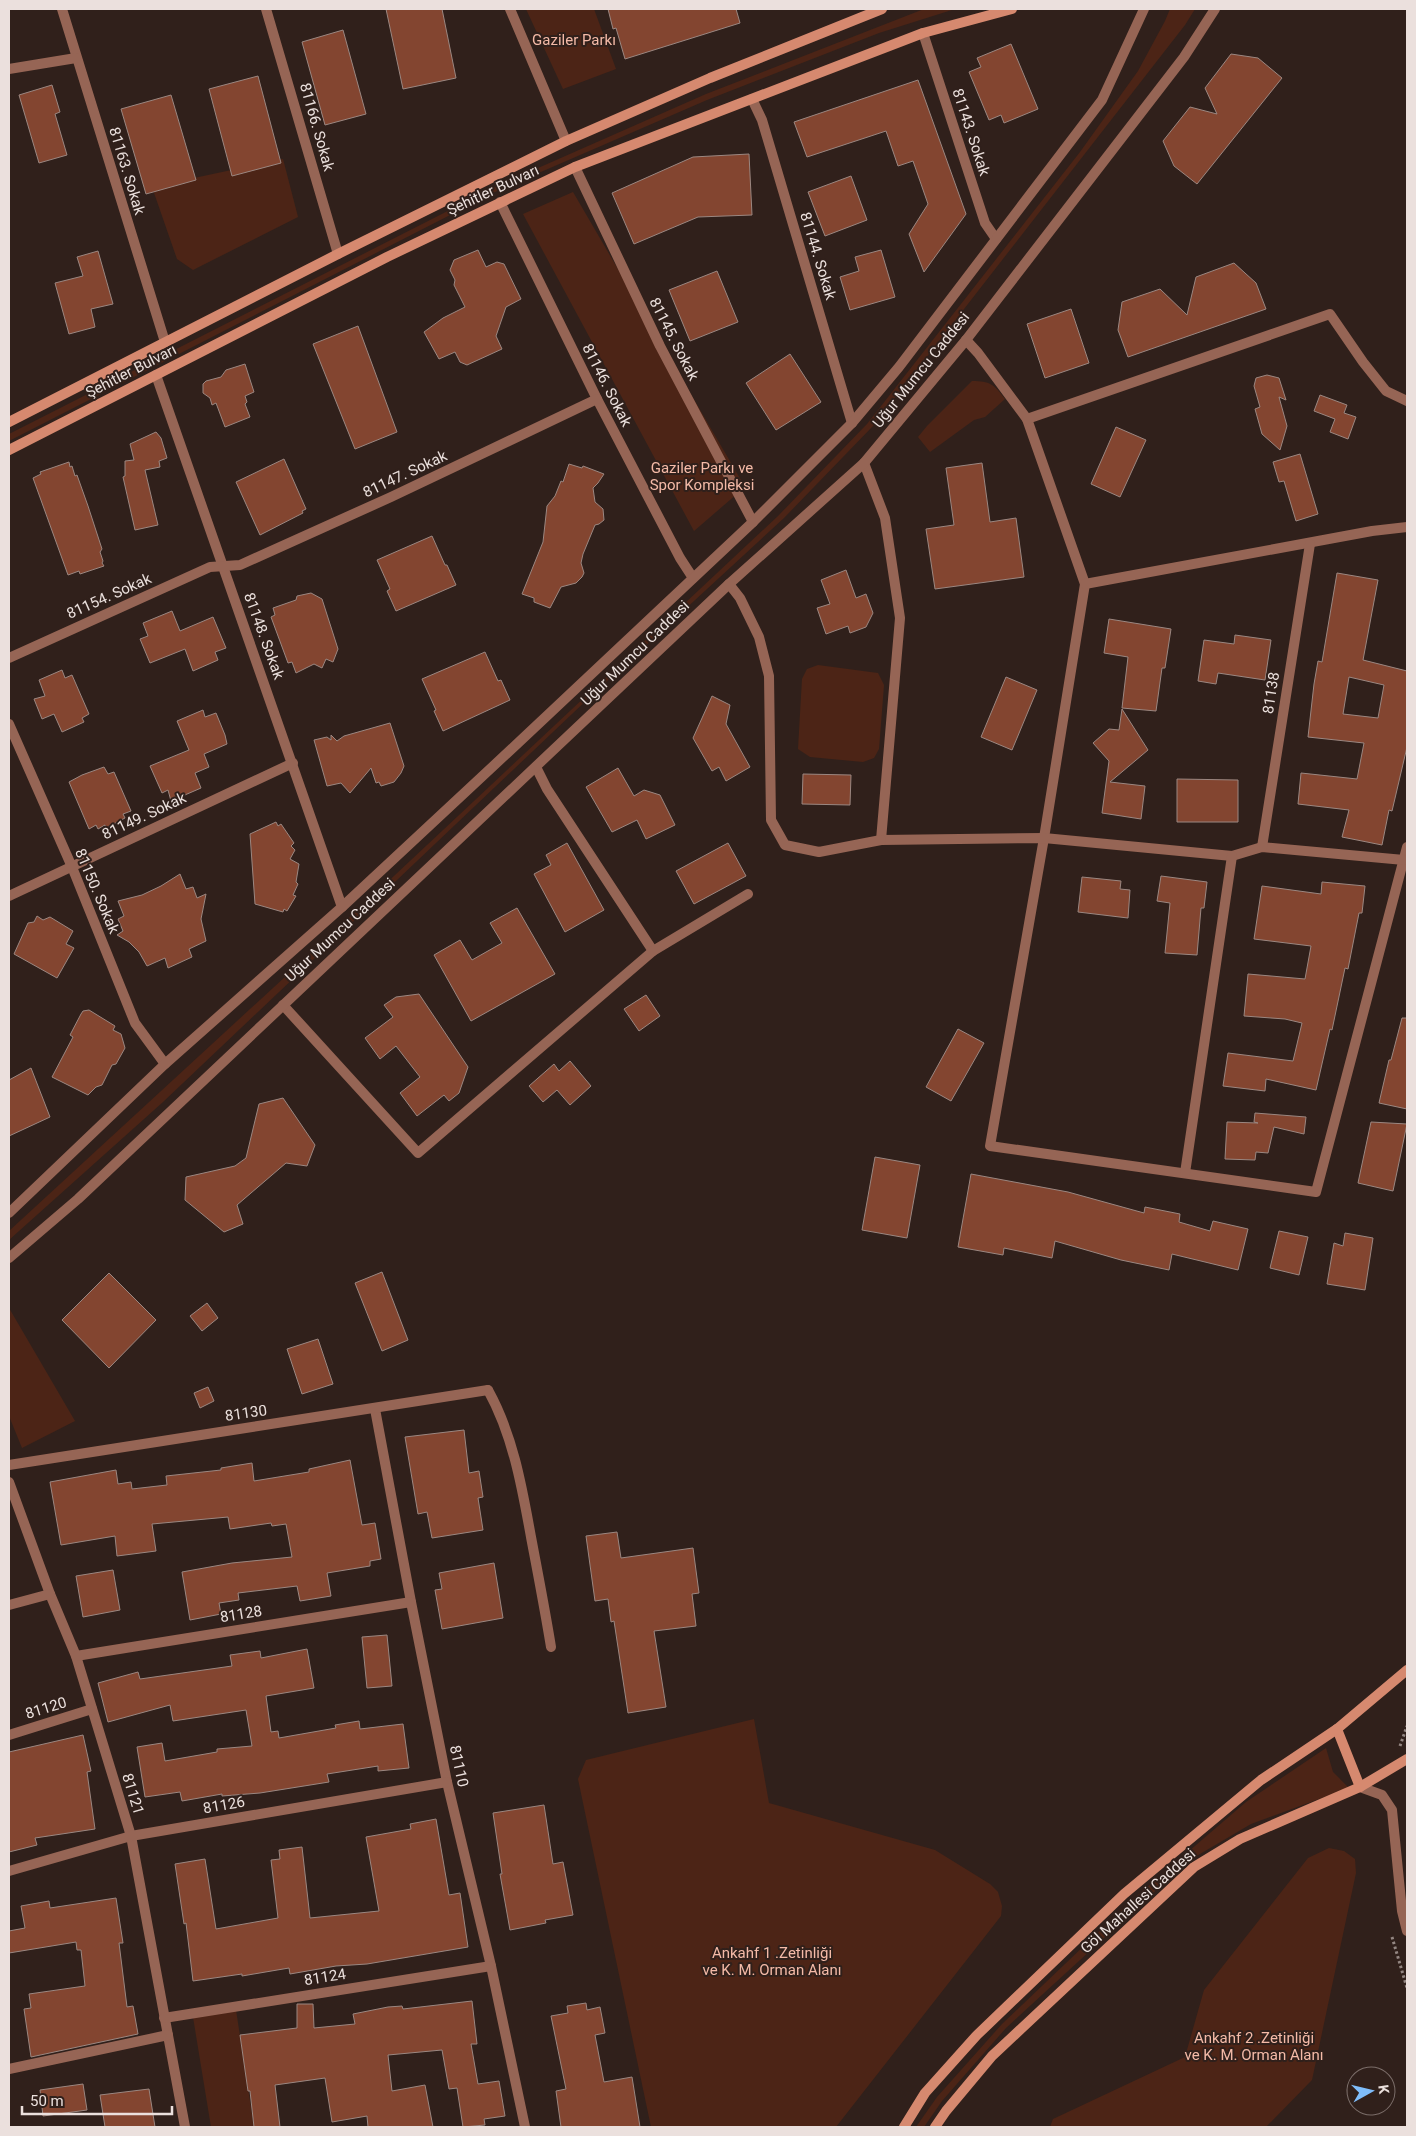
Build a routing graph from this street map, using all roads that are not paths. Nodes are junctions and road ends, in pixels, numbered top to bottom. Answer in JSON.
{"nodes":[{"id":1,"x":62,"y":9,"type":"edge"},
{"id":2,"x":266,"y":9,"type":"edge"},
{"id":3,"x":510,"y":9,"type":"edge"},
{"id":4,"x":882,"y":9,"type":"edge"},
{"id":5,"x":1012,"y":9,"type":"edge"},
{"id":6,"x":1144,"y":9,"type":"edge"},
{"id":7,"x":1215,"y":9,"type":"edge"},
{"id":8,"x":923,"y":32,"type":"junction"},
{"id":9,"x":76,"y":58,"type":"junction"},
{"id":10,"x":9,"y":70,"type":"edge"},
{"id":11,"x":752,"y":99,"type":"junction"},
{"id":12,"x":566,"y":141,"type":"junction"},
{"id":13,"x":575,"y":168,"type":"junction"},
{"id":14,"x":500,"y":202,"type":"junction"},
{"id":15,"x":996,"y":239,"type":"junction"},
{"id":16,"x":338,"y":254,"type":"junction"},
{"id":17,"x":966,"y":340,"type":"junction"},
{"id":18,"x":165,"y":342,"type":"junction"},
{"id":19,"x":156,"y":376,"type":"junction"},
{"id":20,"x":597,"y":399,"type":"junction"},
{"id":21,"x":1407,"y":401,"type":"edge"},
{"id":22,"x":1027,"y":420,"type":"junction"},
{"id":23,"x":9,"y":422,"type":"edge"},
{"id":24,"x":852,"y":423,"type":"junction"},
{"id":25,"x":9,"y":450,"type":"edge"},
{"id":26,"x":864,"y":464,"type":"junction"},
{"id":27,"x":753,"y":522,"type":"junction"},
{"id":28,"x":1407,"y":527,"type":"edge"},
{"id":29,"x":1310,"y":544,"type":"junction"},
{"id":30,"x":223,"y":567,"type":"junction"},
{"id":31,"x":693,"y":578,"type":"junction"},
{"id":32,"x":729,"y":584,"type":"junction"},
{"id":33,"x":1085,"y":584,"type":"junction"},
{"id":34,"x":9,"y":658,"type":"edge"},
{"id":35,"x":9,"y":724,"type":"edge"},
{"id":36,"x":293,"y":763,"type":"junction"},
{"id":37,"x":536,"y":767,"type":"junction"},
{"id":38,"x":1044,"y":838,"type":"junction"},
{"id":39,"x":881,"y":840,"type":"junction"},
{"id":40,"x":1262,"y":847,"type":"junction"},
{"id":41,"x":1407,"y":848,"type":"edge"},
{"id":42,"x":1232,"y":856,"type":"junction"},
{"id":43,"x":1404,"y":860,"type":"junction"},
{"id":44,"x":72,"y":867,"type":"junction"},
{"id":45,"x":748,"y":894,"type":"dead end"},
{"id":46,"x":9,"y":896,"type":"edge"},
{"id":47,"x":342,"y":907,"type":"junction"},
{"id":48,"x":653,"y":951,"type":"junction"},
{"id":49,"x":283,"y":1005,"type":"junction"},
{"id":50,"x":166,"y":1064,"type":"junction"},
{"id":51,"x":1186,"y":1173,"type":"junction"},
{"id":52,"x":9,"y":1213,"type":"edge"},
{"id":53,"x":9,"y":1258,"type":"edge"},
{"id":54,"x":375,"y":1408,"type":"junction"},
{"id":55,"x":9,"y":1465,"type":"edge"},
{"id":56,"x":9,"y":1482,"type":"edge"},
{"id":57,"x":50,"y":1594,"type":"junction"},
{"id":58,"x":410,"y":1602,"type":"junction"},
{"id":59,"x":9,"y":1605,"type":"edge"},
{"id":60,"x":551,"y":1647,"type":"dead end"},
{"id":61,"x":76,"y":1656,"type":"junction"},
{"id":62,"x":1407,"y":1670,"type":"edge"},
{"id":63,"x":92,"y":1709,"type":"junction"},
{"id":64,"x":1337,"y":1730,"type":"junction"},
{"id":65,"x":9,"y":1735,"type":"edge"},
{"id":66,"x":1407,"y":1759,"type":"edge"},
{"id":67,"x":447,"y":1782,"type":"junction"},
{"id":68,"x":1360,"y":1788,"type":"junction"},
{"id":69,"x":131,"y":1836,"type":"junction"},
{"id":70,"x":9,"y":1871,"type":"edge"},
{"id":71,"x":1407,"y":1931,"type":"edge"},
{"id":72,"x":491,"y":1966,"type":"junction"},
{"id":73,"x":164,"y":2018,"type":"junction"},
{"id":74,"x":168,"y":2035,"type":"junction"},
{"id":75,"x":9,"y":2069,"type":"edge"},
{"id":76,"x":185,"y":2127,"type":"edge"},
{"id":77,"x":525,"y":2127,"type":"edge"},
{"id":78,"x":904,"y":2127,"type":"edge"},
{"id":79,"x":935,"y":2127,"type":"edge"}],
"edges":[{"from":1,"to":9,"type":"street","name":"81163. Sokak"},
{"from":2,"to":16,"type":"street","name":"81166. Sokak"},
{"from":3,"to":12,"type":"street"},
{"from":4,"to":12,"type":"main road","name":"Şehitler Bulvarı"},
{"from":5,"to":8,"type":"main road","name":"Şehitler Bulvarı"},
{"from":6,"to":15,"type":"street","name":"Uğur Mumcu Caddesi"},
{"from":7,"to":17,"type":"street","name":"Uğur Mumcu Caddesi"},
{"from":8,"to":11,"type":"main road","name":"Şehitler Bulvarı"},
{"from":8,"to":15,"type":"street","name":"81143. Sokak"},
{"from":9,"to":10,"type":"street"},
{"from":9,"to":18,"type":"street","name":"81163. Sokak"},
{"from":11,"to":13,"type":"main road","name":"Şehitler Bulvarı"},
{"from":11,"to":24,"type":"street","name":"81144. Sokak"},
{"from":12,"to":16,"type":"main road","name":"Şehitler Bulvarı"},
{"from":13,"to":14,"type":"main road","name":"Şehitler Bulvarı"},
{"from":13,"to":27,"type":"street","name":"81145. Sokak"},
{"from":14,"to":19,"type":"main road","name":"Şehitler Bulvarı"},
{"from":14,"to":20,"type":"street","name":"81146. Sokak"},
{"from":15,"to":24,"type":"street","name":"Uğur Mumcu Caddesi"},
{"from":16,"to":18,"type":"main road","name":"Şehitler Bulvarı"},
{"from":17,"to":22,"type":"street"},
{"from":17,"to":26,"type":"street","name":"Uğur Mumcu Caddesi"},
{"from":18,"to":23,"type":"main road","name":"Şehitler Bulvarı"},
{"from":19,"to":25,"type":"main road","name":"Şehitler Bulvarı"},
{"from":19,"to":30,"type":"street","name":"81148. Sokak"},
{"from":20,"to":30,"type":"street","name":"81147. Sokak"},
{"from":20,"to":31,"type":"street","name":"81146. Sokak"},
{"from":21,"to":22,"type":"street"},
{"from":22,"to":33,"type":"street"},
{"from":24,"to":27,"type":"street","name":"Uğur Mumcu Caddesi"},
{"from":26,"to":32,"type":"street","name":"Uğur Mumcu Caddesi"},
{"from":26,"to":39,"type":"street"},
{"from":27,"to":31,"type":"street","name":"Uğur Mumcu Caddesi"},
{"from":28,"to":29,"type":"street"},
{"from":29,"to":33,"type":"street"},
{"from":29,"to":40,"type":"street","name":"81138"},
{"from":30,"to":34,"type":"street","name":"81154. Sokak"},
{"from":30,"to":36,"type":"street","name":"81148. Sokak"},
{"from":31,"to":47,"type":"street","name":"Uğur Mumcu Caddesi"},
{"from":32,"to":37,"type":"street","name":"Uğur Mumcu Caddesi"},
{"from":32,"to":39,"type":"street"},
{"from":33,"to":38,"type":"street"},
{"from":35,"to":44,"type":"street","name":"81150. Sokak"},
{"from":36,"to":44,"type":"street","name":"81149. Sokak"},
{"from":36,"to":47,"type":"street","name":"81148. Sokak"},
{"from":37,"to":48,"type":"street"},
{"from":37,"to":49,"type":"street","name":"Uğur Mumcu Caddesi"},
{"from":38,"to":39,"type":"street"},
{"from":38,"to":42,"type":"street"},
{"from":38,"to":51,"type":"street"},
{"from":40,"to":42,"type":"street"},
{"from":40,"to":43,"type":"street"},
{"from":41,"to":43,"type":"street"},
{"from":42,"to":51,"type":"street"},
{"from":43,"to":51,"type":"street"},
{"from":44,"to":46,"type":"street","name":"81149. Sokak"},
{"from":44,"to":50,"type":"street","name":"81150. Sokak"},
{"from":45,"to":48,"type":"street"},
{"from":47,"to":50,"type":"street","name":"Uğur Mumcu Caddesi"},
{"from":48,"to":49,"type":"street"},
{"from":49,"to":53,"type":"street","name":"Uğur Mumcu Caddesi"},
{"from":50,"to":52,"type":"street","name":"Uğur Mumcu Caddesi"},
{"from":54,"to":55,"type":"street","name":"81130"},
{"from":54,"to":58,"type":"street","name":"81110"},
{"from":54,"to":60,"type":"street","name":"81130"},
{"from":56,"to":57,"type":"street","name":"81121"},
{"from":57,"to":59,"type":"street"},
{"from":57,"to":61,"type":"street","name":"81121"},
{"from":58,"to":61,"type":"street","name":"81128"},
{"from":58,"to":67,"type":"street","name":"81110"},
{"from":61,"to":63,"type":"street","name":"81121"},
{"from":62,"to":64,"type":"main road","name":"Göl Mahallesi Caddesi"},
{"from":63,"to":65,"type":"street","name":"81120"},
{"from":63,"to":69,"type":"street","name":"81121"},
{"from":64,"to":68,"type":"main road"},
{"from":64,"to":78,"type":"main road","name":"Göl Mahallesi Caddesi"},
{"from":66,"to":68,"type":"main road","name":"Göl Mahallesi Caddesi"},
{"from":67,"to":69,"type":"street","name":"81126"},
{"from":67,"to":72,"type":"street","name":"81110"},
{"from":68,"to":71,"type":"street"},
{"from":68,"to":79,"type":"main road","name":"Göl Mahallesi Caddesi"},
{"from":69,"to":70,"type":"street","name":"81126"},
{"from":69,"to":73,"type":"street","name":"81121"},
{"from":72,"to":73,"type":"street","name":"81124"},
{"from":72,"to":77,"type":"street","name":"81110"},
{"from":73,"to":74,"type":"street","name":"81121"},
{"from":74,"to":75,"type":"street"},
{"from":74,"to":76,"type":"street","name":"81121"}]}
